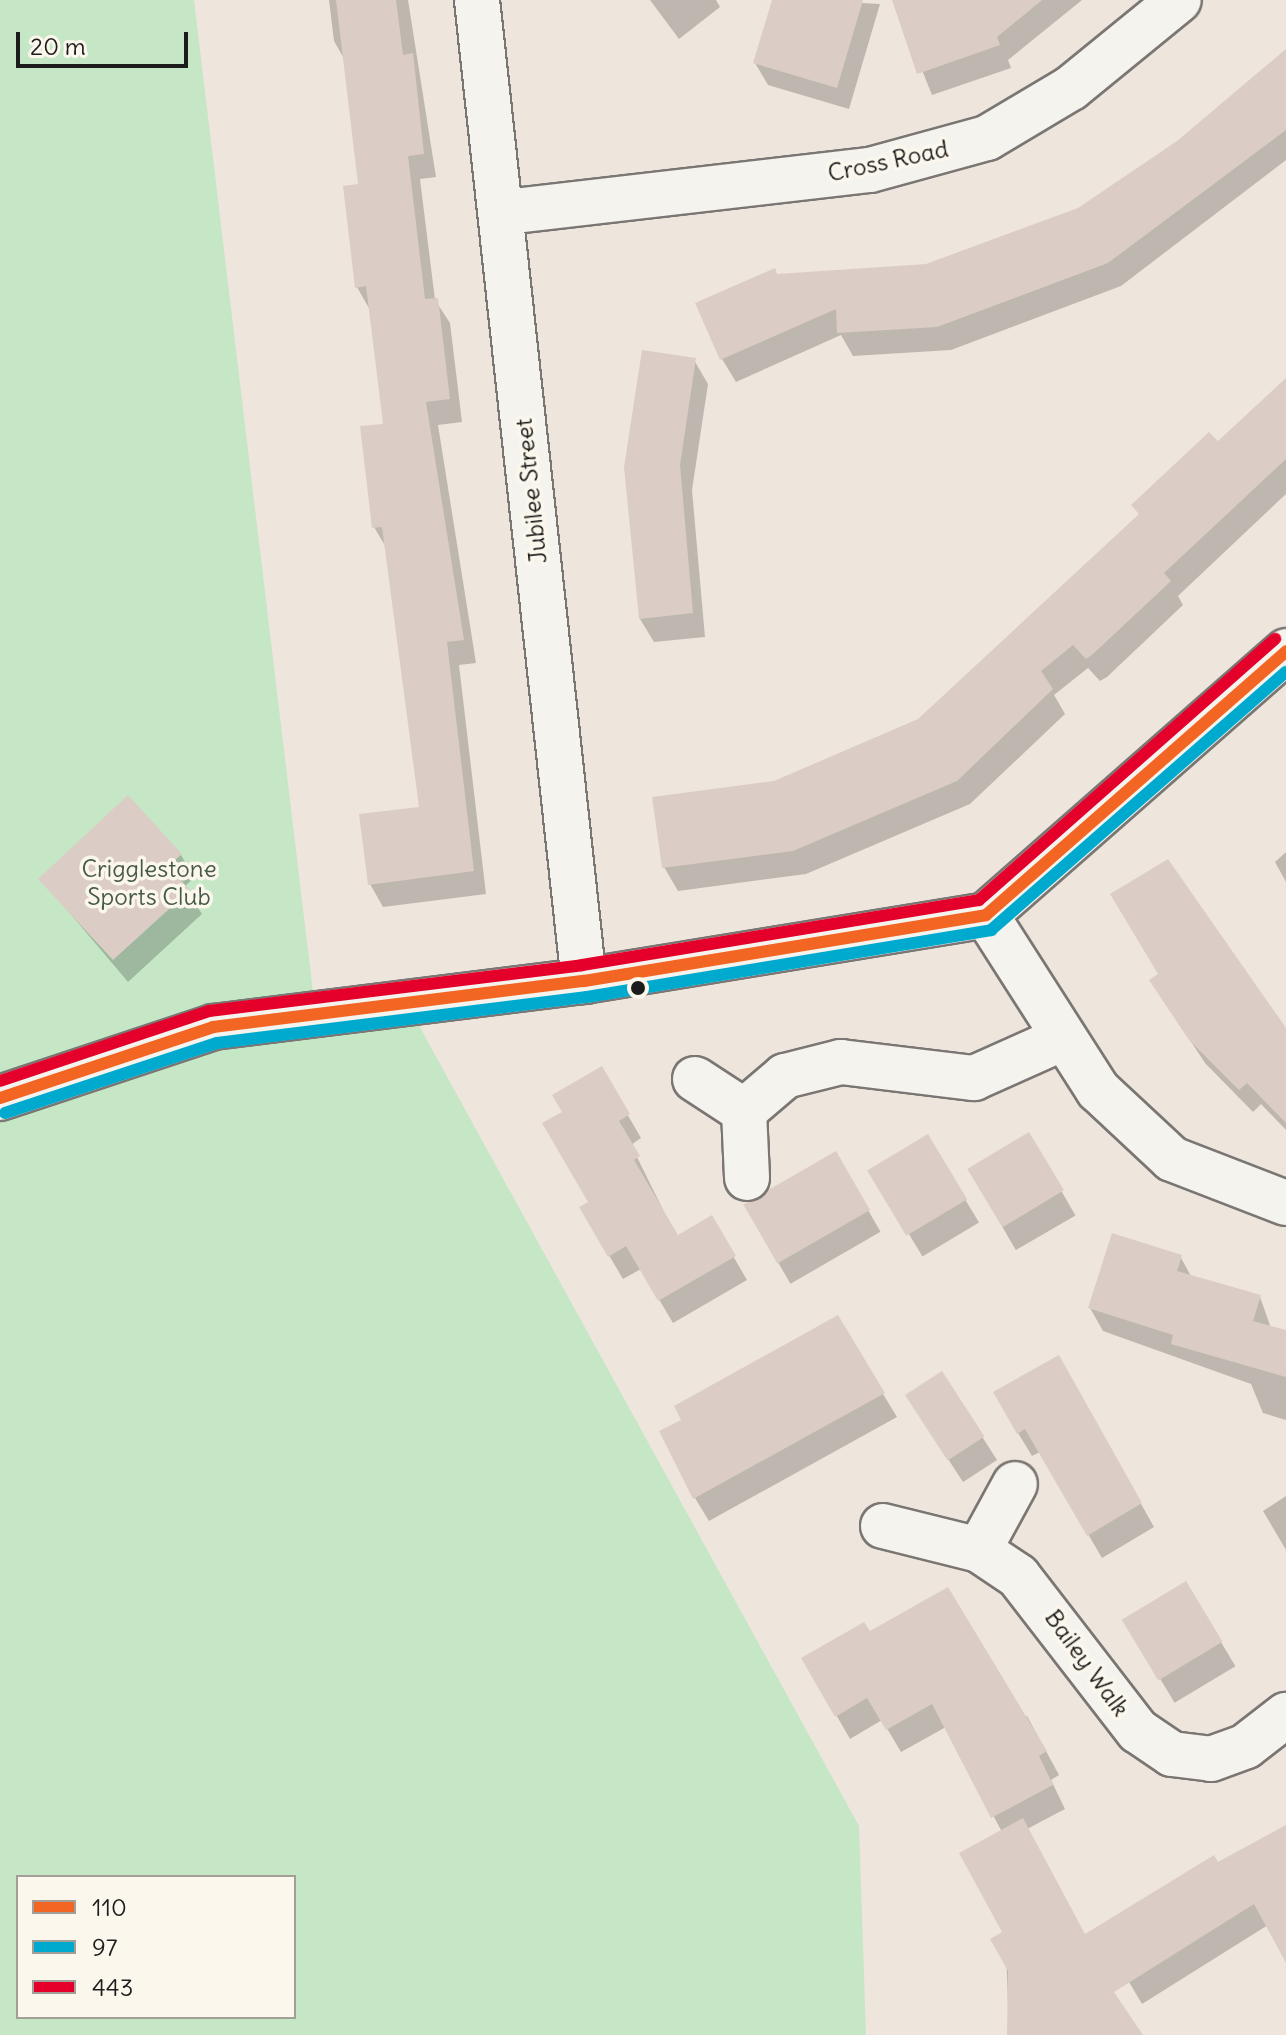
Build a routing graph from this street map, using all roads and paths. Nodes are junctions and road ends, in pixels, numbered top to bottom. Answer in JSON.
{"nodes":[{"id":1,"x":477,"y":0,"type":"edge"},
{"id":2,"x":1179,"y":0,"type":"edge"},
{"id":3,"x":505,"y":212,"type":"junction"},
{"id":4,"x":1286,"y":651,"type":"edge"},
{"id":5,"x":986,"y":915,"type":"junction"},
{"id":6,"x":584,"y":981,"type":"junction"},
{"id":7,"x":1061,"y":1039,"type":"junction"},
{"id":8,"x":695,"y":1079,"type":"dead end"},
{"id":9,"x":0,"y":1098,"type":"edge"},
{"id":10,"x":744,"y":1111,"type":"junction"},
{"id":11,"x":747,"y":1178,"type":"dead end"},
{"id":12,"x":1286,"y":1203,"type":"edge"},
{"id":13,"x":1015,"y":1484,"type":"dead end"},
{"id":14,"x":883,"y":1526,"type":"dead end"},
{"id":15,"x":979,"y":1550,"type":"junction"},
{"id":16,"x":1286,"y":1715,"type":"edge"}],
"edges":[{"from":1,"to":3,"type":"street","name":"Jubilee Street"},
{"from":2,"to":3,"type":"street","name":"Cross Road"},
{"from":3,"to":6,"type":"street","name":"Jubilee Street"},
{"from":4,"to":5,"type":"street"},
{"from":5,"to":6,"type":"street"},
{"from":5,"to":7,"type":"street"},
{"from":6,"to":9,"type":"street"},
{"from":7,"to":10,"type":"street"},
{"from":7,"to":12,"type":"street"},
{"from":8,"to":10,"type":"street"},
{"from":10,"to":11,"type":"street"},
{"from":13,"to":15,"type":"street"},
{"from":14,"to":15,"type":"street","name":"Bailey Walk"},
{"from":15,"to":16,"type":"street","name":"Bailey Walk"}]}
